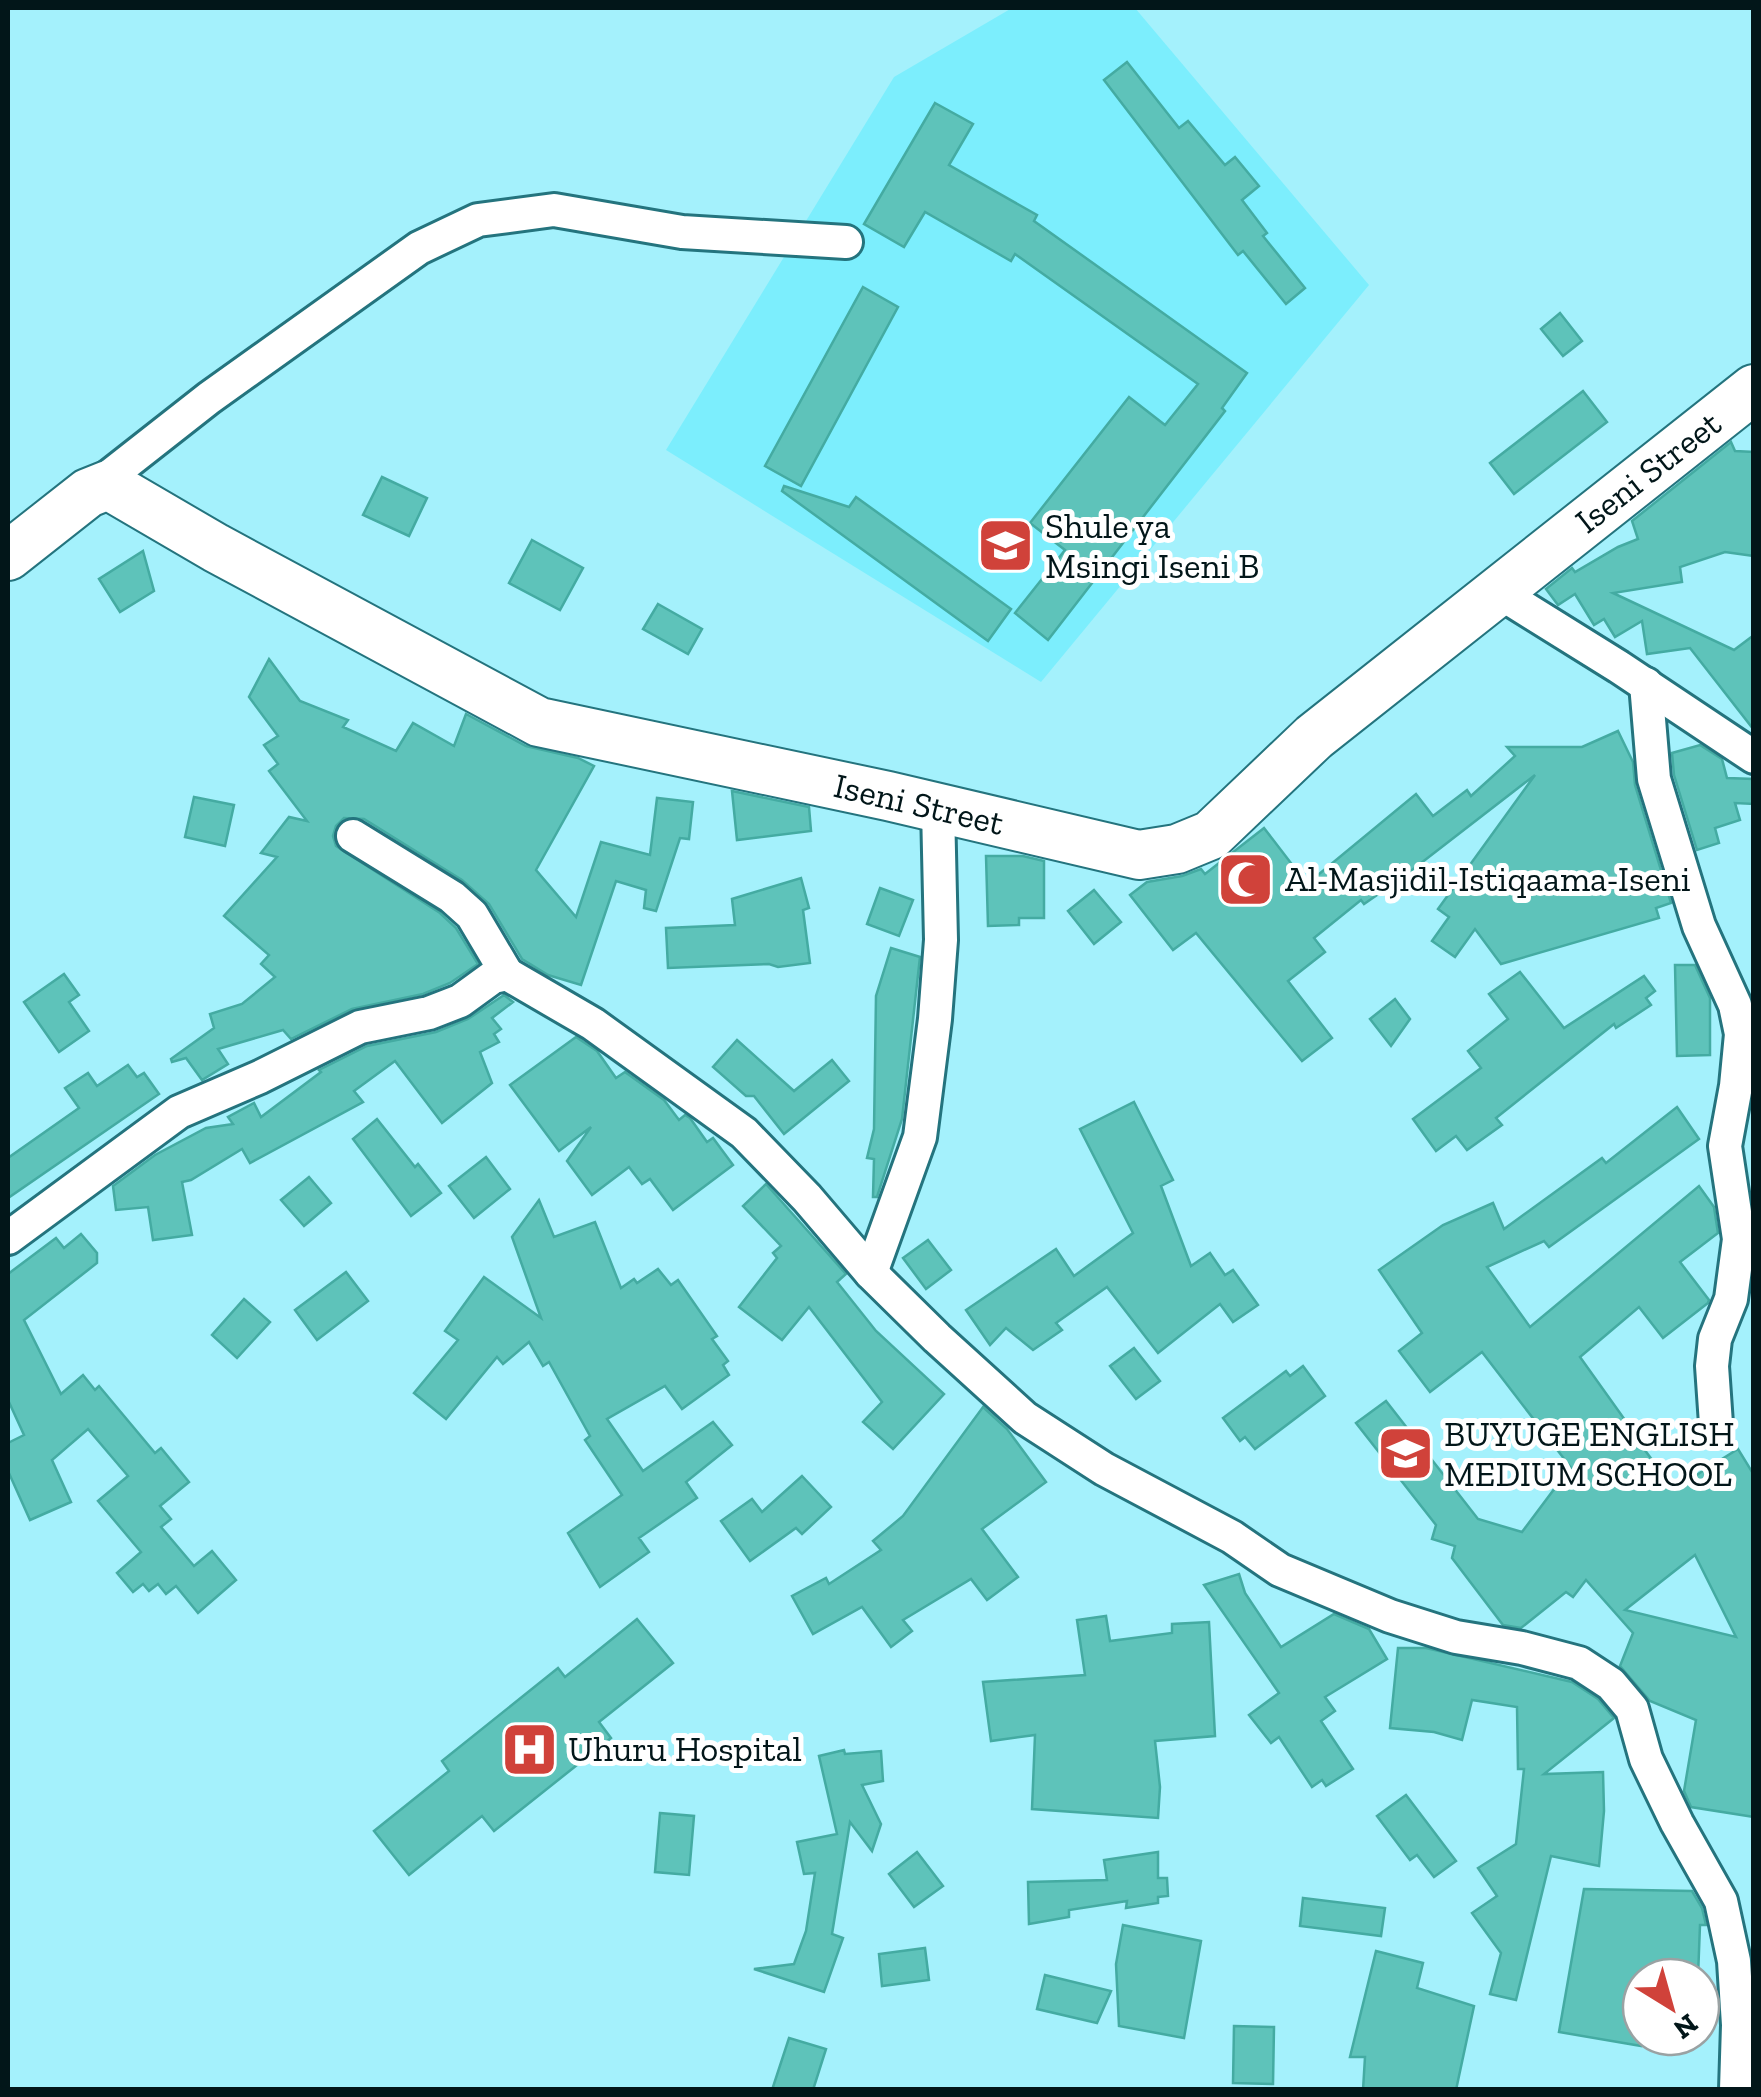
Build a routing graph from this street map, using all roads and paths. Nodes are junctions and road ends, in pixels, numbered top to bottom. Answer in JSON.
{"nodes":[{"id":1,"x":846,"y":242,"type":"dead end"},
{"id":2,"x":1754,"y":389,"type":"edge"},
{"id":3,"x":88,"y":493,"type":"junction"},
{"id":4,"x":8,"y":556,"type":"edge"},
{"id":5,"x":1498,"y":591,"type":"junction"},
{"id":6,"x":1646,"y":684,"type":"junction"},
{"id":7,"x":1754,"y":757,"type":"edge"},
{"id":8,"x":938,"y":808,"type":"junction"},
{"id":9,"x":354,"y":836,"type":"dead end"},
{"id":10,"x":507,"y":974,"type":"junction"},
{"id":11,"x":8,"y":1238,"type":"edge"},
{"id":12,"x":871,"y":1273,"type":"junction"},
{"id":13,"x":1716,"y":1424,"type":"dead end"},
{"id":14,"x":1736,"y":2090,"type":"edge"}],
"edges":[{"from":1,"to":3,"type":"street"},
{"from":2,"to":5,"type":"street","name":"Iseni Street"},
{"from":3,"to":4,"type":"street"},
{"from":3,"to":8,"type":"street","name":"Iseni Street"},
{"from":5,"to":6,"type":"street"},
{"from":5,"to":8,"type":"street","name":"Iseni Street"},
{"from":6,"to":7,"type":"street"},
{"from":6,"to":13,"type":"street"},
{"from":8,"to":12,"type":"street"},
{"from":9,"to":10,"type":"street"},
{"from":10,"to":11,"type":"street"},
{"from":10,"to":12,"type":"street"},
{"from":12,"to":14,"type":"street"}]}
